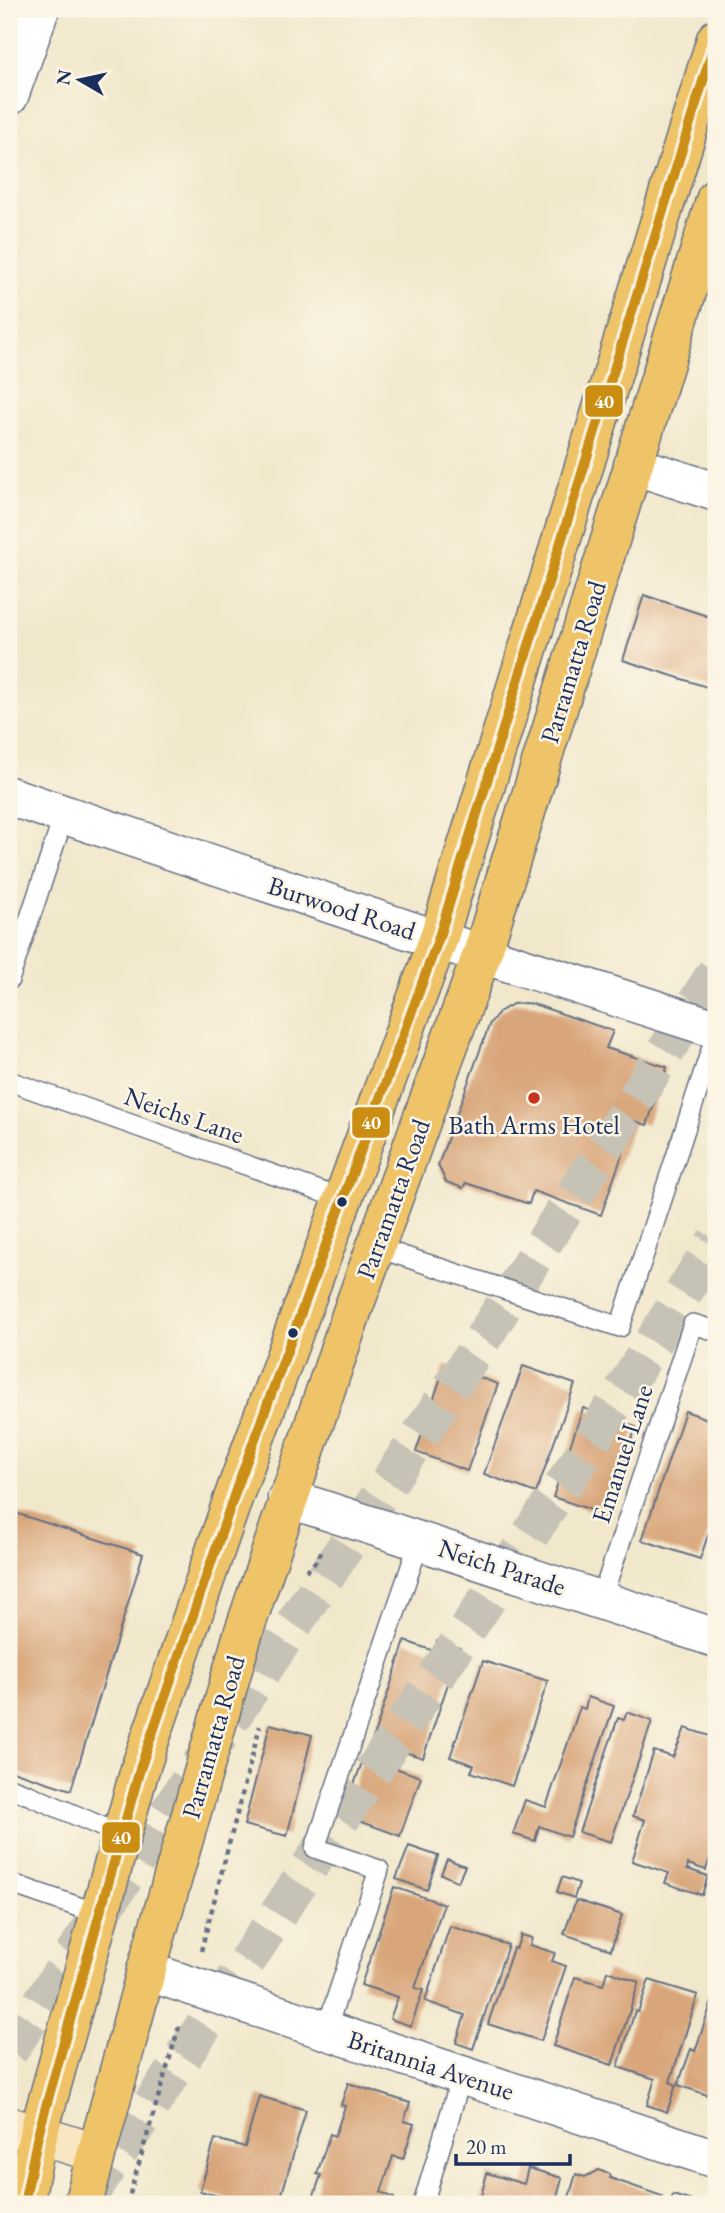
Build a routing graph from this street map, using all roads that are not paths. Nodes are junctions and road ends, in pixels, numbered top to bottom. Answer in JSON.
{"nodes":[{"id":1,"x":40,"y":9,"type":"edge"},
{"id":2,"x":716,"y":39,"type":"edge"},
{"id":3,"x":9,"y":96,"type":"edge"},
{"id":4,"x":716,"y":198,"type":"edge"},
{"id":5,"x":633,"y":465,"type":"junction"},
{"id":6,"x":716,"y":492,"type":"edge"},
{"id":7,"x":9,"y":796,"type":"edge"},
{"id":8,"x":64,"y":816,"type":"junction"},
{"id":9,"x":438,"y":940,"type":"junction"},
{"id":10,"x":482,"y":954,"type":"junction"},
{"id":11,"x":9,"y":980,"type":"edge"},
{"id":12,"x":716,"y":1029,"type":"edge"},
{"id":13,"x":716,"y":1035,"type":"edge"},
{"id":14,"x":9,"y":1081,"type":"edge"},
{"id":15,"x":342,"y":1199,"type":"junction"},
{"id":16,"x":375,"y":1247,"type":"junction"},
{"id":17,"x":716,"y":1331,"type":"edge"},
{"id":18,"x":287,"y":1498,"type":"junction"},
{"id":19,"x":419,"y":1540,"type":"junction"},
{"id":20,"x":601,"y":1600,"type":"junction"},
{"id":21,"x":716,"y":1638,"type":"edge"},
{"id":22,"x":9,"y":1788,"type":"edge"},
{"id":23,"x":121,"y":1835,"type":"junction"},
{"id":24,"x":9,"y":1883,"type":"edge"},
{"id":25,"x":99,"y":1914,"type":"junction"},
{"id":26,"x":146,"y":1971,"type":"junction"},
{"id":27,"x":326,"y":2030,"type":"junction"},
{"id":28,"x":462,"y":2075,"type":"junction"},
{"id":29,"x":23,"y":2131,"type":"edge"},
{"id":30,"x":96,"y":2153,"type":"junction"},
{"id":31,"x":716,"y":2159,"type":"edge"},
{"id":32,"x":24,"y":2204,"type":"edge"},
{"id":33,"x":83,"y":2204,"type":"edge"},
{"id":34,"x":423,"y":2204,"type":"edge"}],
"edges":[{"from":1,"to":3,"type":"street"},
{"from":2,"to":9,"type":"highway","name":"Parramatta Road"},
{"from":4,"to":5,"type":"highway","name":"Parramatta Road"},
{"from":5,"to":6,"type":"street"},
{"from":5,"to":10,"type":"highway","name":"Parramatta Road"},
{"from":7,"to":8,"type":"street","name":"Burwood Road"},
{"from":8,"to":9,"type":"street","name":"Burwood Road"},
{"from":8,"to":11,"type":"lane"},
{"from":9,"to":10,"type":"street","name":"Burwood Road"},
{"from":9,"to":15,"type":"highway","name":"Parramatta Road"},
{"from":10,"to":12,"type":"street","name":"Burwood Road"},
{"from":10,"to":16,"type":"highway","name":"Parramatta Road"},
{"from":13,"to":16,"type":"lane"},
{"from":14,"to":15,"type":"lane","name":"Neichs Lane"},
{"from":15,"to":23,"type":"highway","name":"Parramatta Road"},
{"from":16,"to":18,"type":"highway","name":"Parramatta Road"},
{"from":17,"to":20,"type":"lane","name":"Emanuel Lane"},
{"from":18,"to":19,"type":"street","name":"Neich Parade"},
{"from":18,"to":26,"type":"highway","name":"Parramatta Road"},
{"from":19,"to":20,"type":"street","name":"Neich Parade"},
{"from":19,"to":27,"type":"lane"},
{"from":20,"to":21,"type":"street","name":"Neich Parade"},
{"from":22,"to":23,"type":"lane"},
{"from":23,"to":25,"type":"highway","name":"Parramatta Road"},
{"from":24,"to":25,"type":"lane"},
{"from":25,"to":29,"type":"highway","name":"Parramatta Road"},
{"from":26,"to":27,"type":"street","name":"Britannia Avenue"},
{"from":26,"to":30,"type":"highway","name":"Parramatta Road"},
{"from":27,"to":28,"type":"street","name":"Britannia Avenue"},
{"from":28,"to":31,"type":"street","name":"Britannia Avenue"},
{"from":28,"to":34,"type":"lane"},
{"from":29,"to":30,"type":"main road"},
{"from":29,"to":32,"type":"highway","name":"Parramatta Road"},
{"from":30,"to":33,"type":"highway","name":"Parramatta Road"}]}
